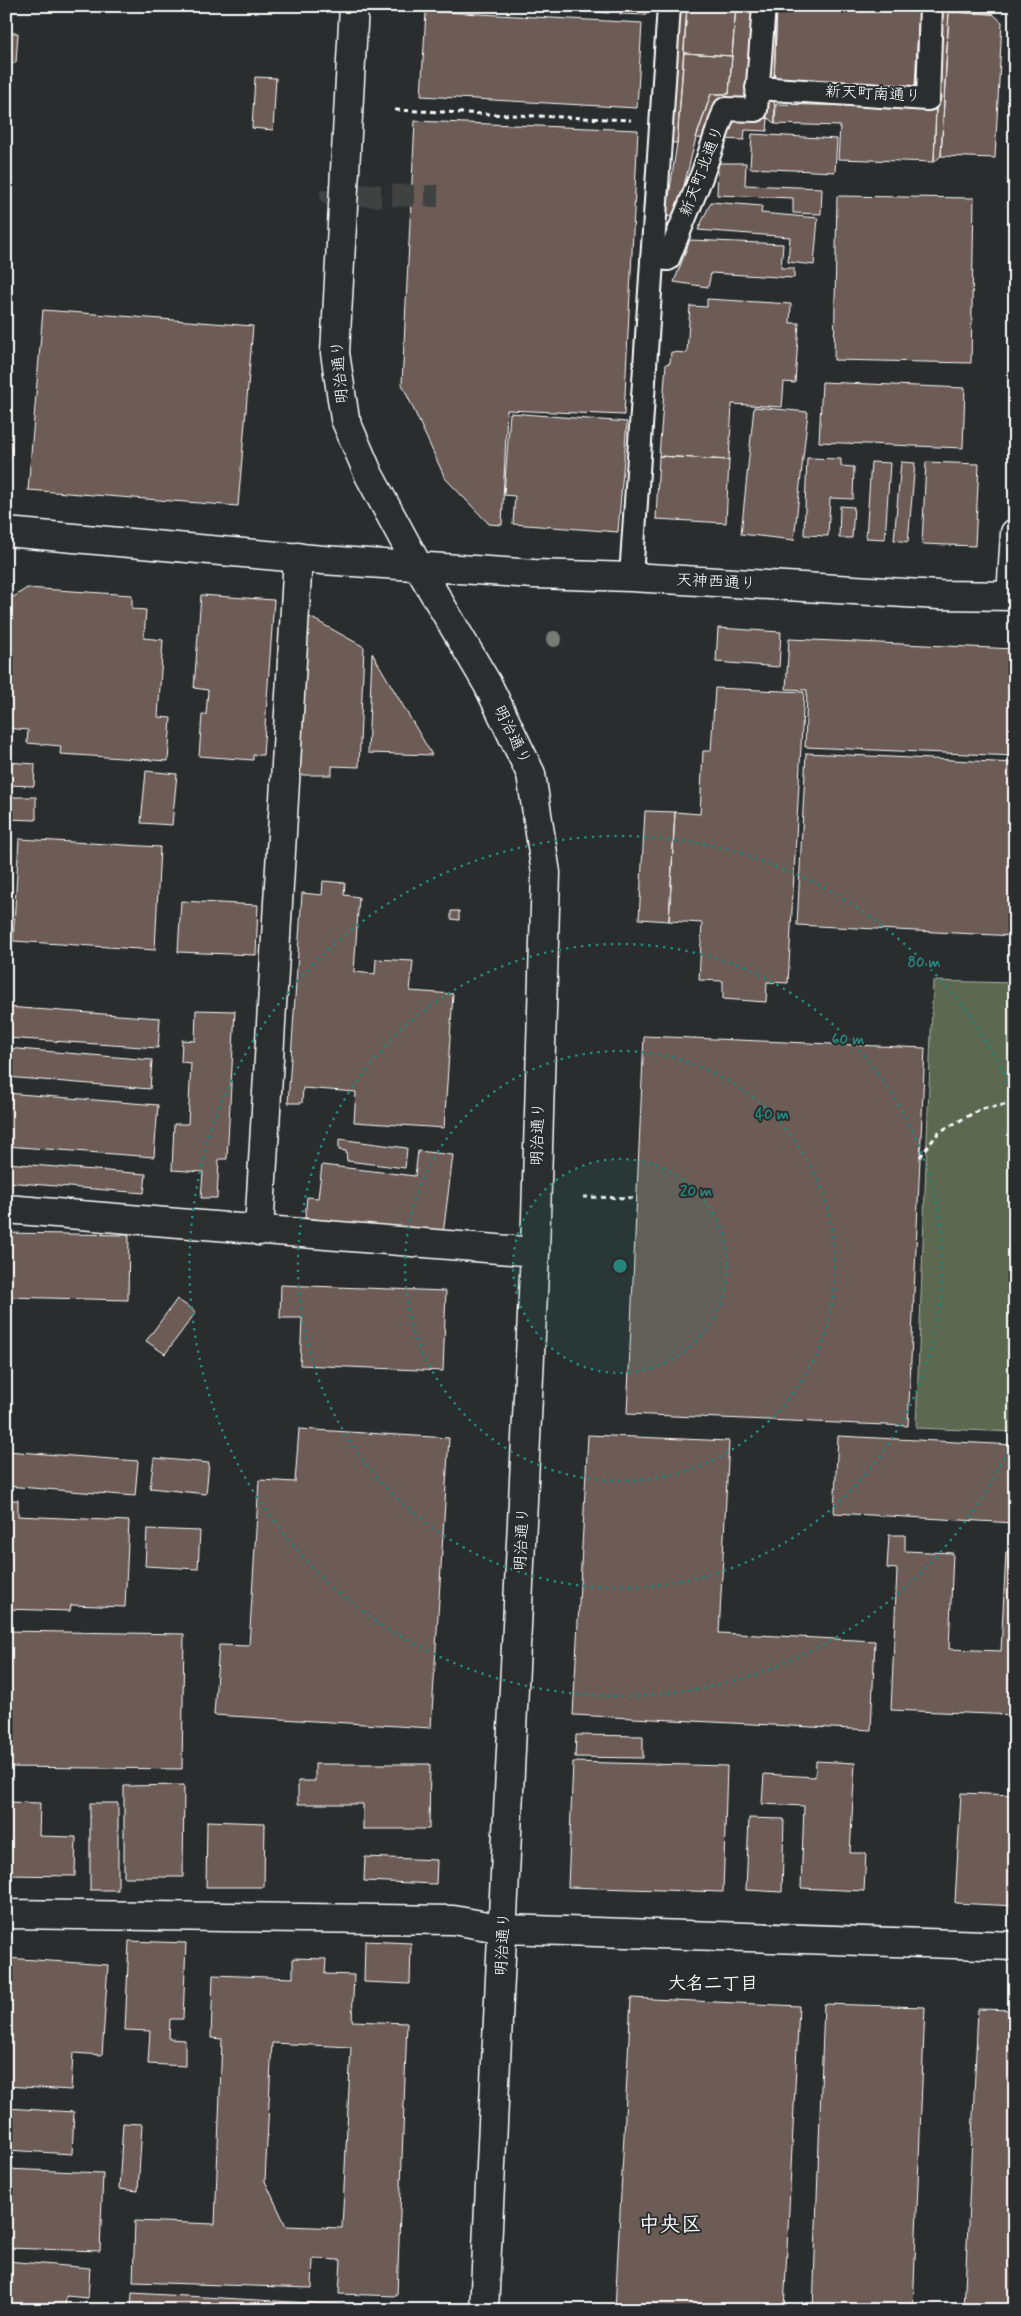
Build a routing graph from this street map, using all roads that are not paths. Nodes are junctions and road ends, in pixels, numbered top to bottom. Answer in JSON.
{"nodes":[{"id":1,"x":354,"y":6,"type":"edge"},
{"id":2,"x":670,"y":6,"type":"edge"},
{"id":3,"x":764,"y":6,"type":"edge"},
{"id":4,"x":931,"y":6,"type":"edge"},
{"id":5,"x":757,"y":88,"type":"junction"},
{"id":6,"x":652,"y":258,"type":"junction"},
{"id":7,"x":6,"y":532,"type":"edge"},
{"id":8,"x":1015,"y":533,"type":"edge"},
{"id":9,"x":298,"y":557,"type":"junction"},
{"id":10,"x":418,"y":566,"type":"junction"},
{"id":11,"x":631,"y":577,"type":"junction"},
{"id":12,"x":1013,"y":596,"type":"edge"},
{"id":13,"x":6,"y":1209,"type":"edge"},
{"id":14,"x":259,"y":1231,"type":"junction"},
{"id":15,"x":535,"y":1252,"type":"junction"},
{"id":16,"x":6,"y":1914,"type":"edge"},
{"id":17,"x":504,"y":1929,"type":"junction"},
{"id":18,"x":1015,"y":1946,"type":"edge"},
{"id":19,"x":484,"y":2310,"type":"edge"}],
"edges":[{"from":1,"to":10,"type":"street","name":"明治通り"},
{"from":2,"to":6,"type":"street"},
{"from":3,"to":5,"type":"street","name":"新天町北通り"},
{"from":4,"to":5,"type":"street","name":"新天町南通り"},
{"from":5,"to":6,"type":"street","name":"新天町北通り"},
{"from":6,"to":11,"type":"street"},
{"from":7,"to":9,"type":"street","name":"天神西通り"},
{"from":8,"to":12,"type":"street"},
{"from":9,"to":10,"type":"street","name":"天神西通り"},
{"from":9,"to":14,"type":"street"},
{"from":10,"to":11,"type":"street","name":"天神西通り"},
{"from":10,"to":15,"type":"street","name":"明治通り"},
{"from":11,"to":12,"type":"street","name":"天神西通り"},
{"from":13,"to":14,"type":"street"},
{"from":14,"to":15,"type":"street"},
{"from":15,"to":17,"type":"street","name":"明治通り"},
{"from":16,"to":17,"type":"street"},
{"from":17,"to":18,"type":"street"},
{"from":17,"to":19,"type":"street","name":"明治通り"}]}
